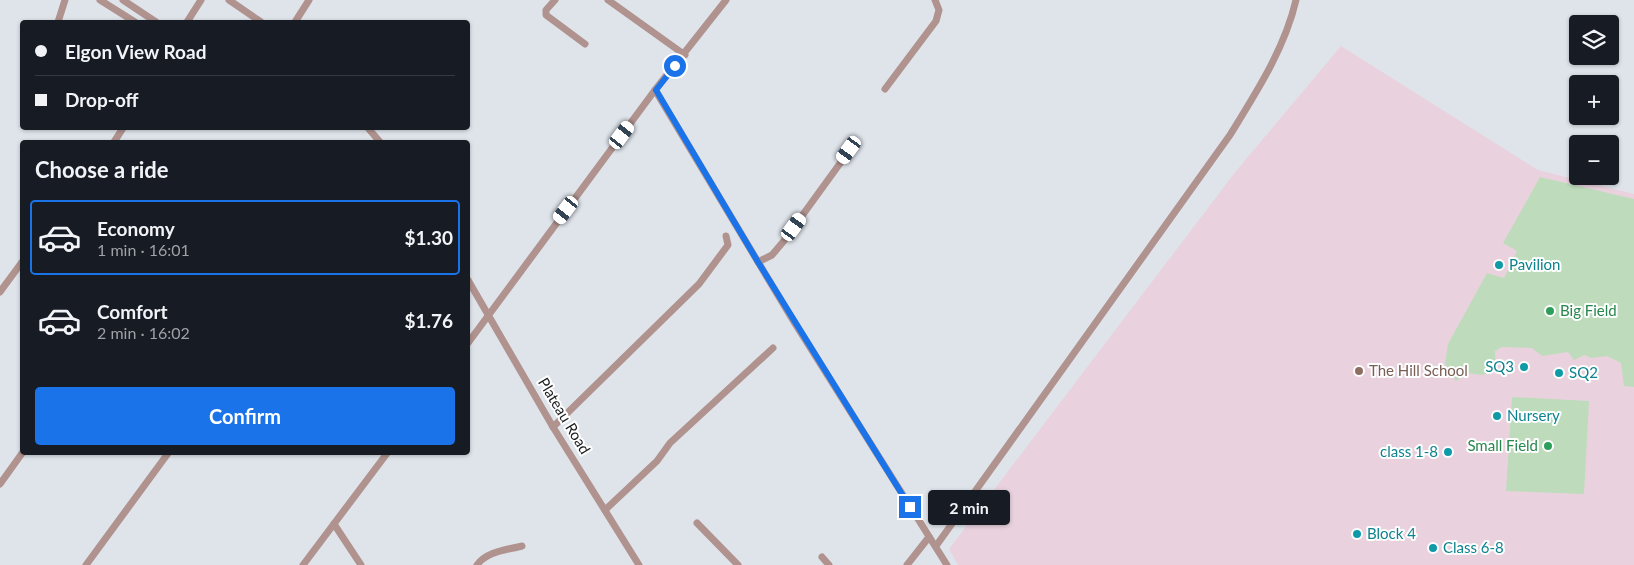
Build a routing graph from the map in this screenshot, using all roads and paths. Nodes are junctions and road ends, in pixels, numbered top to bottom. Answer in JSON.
{"nodes":[{"id":1,"x":65,"y":0,"type":"edge"},
{"id":2,"x":100,"y":0,"type":"edge"},
{"id":3,"x":123,"y":0,"type":"edge"},
{"id":4,"x":201,"y":0,"type":"edge"},
{"id":5,"x":229,"y":0,"type":"edge"},
{"id":6,"x":309,"y":0,"type":"edge"},
{"id":7,"x":555,"y":0,"type":"edge"},
{"id":8,"x":608,"y":0,"type":"edge"},
{"id":9,"x":726,"y":0,"type":"edge"},
{"id":10,"x":936,"y":0,"type":"edge"},
{"id":11,"x":1296,"y":0,"type":"edge"},
{"id":12,"x":112,"y":3,"type":"edge"},
{"id":13,"x":59,"y":20,"type":"edge"},
{"id":14,"x":133,"y":20,"type":"edge"},
{"id":15,"x":153,"y":20,"type":"edge"},
{"id":16,"x":188,"y":20,"type":"edge"},
{"id":17,"x":257,"y":20,"type":"edge"},
{"id":18,"x":296,"y":20,"type":"edge"},
{"id":19,"x":585,"y":44,"type":"dead end"},
{"id":20,"x":685,"y":55,"type":"junction"},
{"id":21,"x":885,"y":89,"type":"dead end"},
{"id":22,"x":656,"y":90,"type":"junction"},
{"id":23,"x":370,"y":130,"type":"edge"},
{"id":24,"x":378,"y":140,"type":"edge"},
{"id":25,"x":849,"y":150,"type":"dead end"},
{"id":26,"x":726,"y":236,"type":"dead end"},
{"id":27,"x":758,"y":262,"type":"junction"},
{"id":28,"x":20,"y":265,"type":"edge"},
{"id":29,"x":470,"y":283,"type":"edge"},
{"id":30,"x":0,"y":292,"type":"edge"},
{"id":31,"x":489,"y":314,"type":"junction"},
{"id":32,"x":470,"y":340,"type":"edge"},
{"id":33,"x":773,"y":348,"type":"dead end"},
{"id":34,"x":554,"y":427,"type":"junction"},
{"id":35,"x":21,"y":455,"type":"edge"},
{"id":36,"x":167,"y":455,"type":"edge"},
{"id":37,"x":386,"y":455,"type":"edge"},
{"id":38,"x":0,"y":484,"type":"edge"},
{"id":39,"x":605,"y":510,"type":"junction"},
{"id":40,"x":334,"y":524,"type":"junction"},
{"id":41,"x":698,"y":524,"type":"dead end"},
{"id":42,"x":929,"y":537,"type":"junction"},
{"id":43,"x":522,"y":546,"type":"dead end"},
{"id":44,"x":936,"y":546,"type":"junction"},
{"id":45,"x":822,"y":557,"type":"dead end"},
{"id":46,"x":86,"y":565,"type":"edge"},
{"id":47,"x":303,"y":565,"type":"edge"},
{"id":48,"x":360,"y":565,"type":"edge"},
{"id":49,"x":477,"y":565,"type":"edge"},
{"id":50,"x":639,"y":565,"type":"edge"},
{"id":51,"x":738,"y":565,"type":"edge"},
{"id":52,"x":829,"y":565,"type":"edge"},
{"id":53,"x":907,"y":565,"type":"edge"},
{"id":54,"x":947,"y":565,"type":"edge"}],
"edges":[{"from":1,"to":13,"type":"street"},
{"from":2,"to":12,"type":"street"},
{"from":3,"to":15,"type":"street"},
{"from":4,"to":16,"type":"street"},
{"from":5,"to":17,"type":"street"},
{"from":6,"to":18,"type":"street"},
{"from":7,"to":19,"type":"street"},
{"from":8,"to":20,"type":"street"},
{"from":9,"to":20,"type":"street"},
{"from":10,"to":21,"type":"street"},
{"from":11,"to":44,"type":"street"},
{"from":12,"to":14,"type":"street"},
{"from":20,"to":22,"type":"street"},
{"from":22,"to":27,"type":"street"},
{"from":22,"to":31,"type":"street"},
{"from":23,"to":24,"type":"street"},
{"from":25,"to":27,"type":"street"},
{"from":26,"to":34,"type":"street"},
{"from":27,"to":42,"type":"street"},
{"from":28,"to":30,"type":"street"},
{"from":29,"to":31,"type":"street","name":"Plateau Road"},
{"from":31,"to":32,"type":"street"},
{"from":31,"to":34,"type":"street","name":"Plateau Road"},
{"from":33,"to":39,"type":"street"},
{"from":34,"to":39,"type":"street","name":"Plateau Road"},
{"from":35,"to":38,"type":"street"},
{"from":36,"to":46,"type":"street"},
{"from":37,"to":40,"type":"street"},
{"from":39,"to":50,"type":"street","name":"Plateau Road"},
{"from":40,"to":47,"type":"street"},
{"from":40,"to":48,"type":"street"},
{"from":41,"to":51,"type":"street"},
{"from":42,"to":44,"type":"street"},
{"from":42,"to":53,"type":"street"},
{"from":43,"to":49,"type":"street"},
{"from":44,"to":54,"type":"street"},
{"from":45,"to":52,"type":"street"}]}
